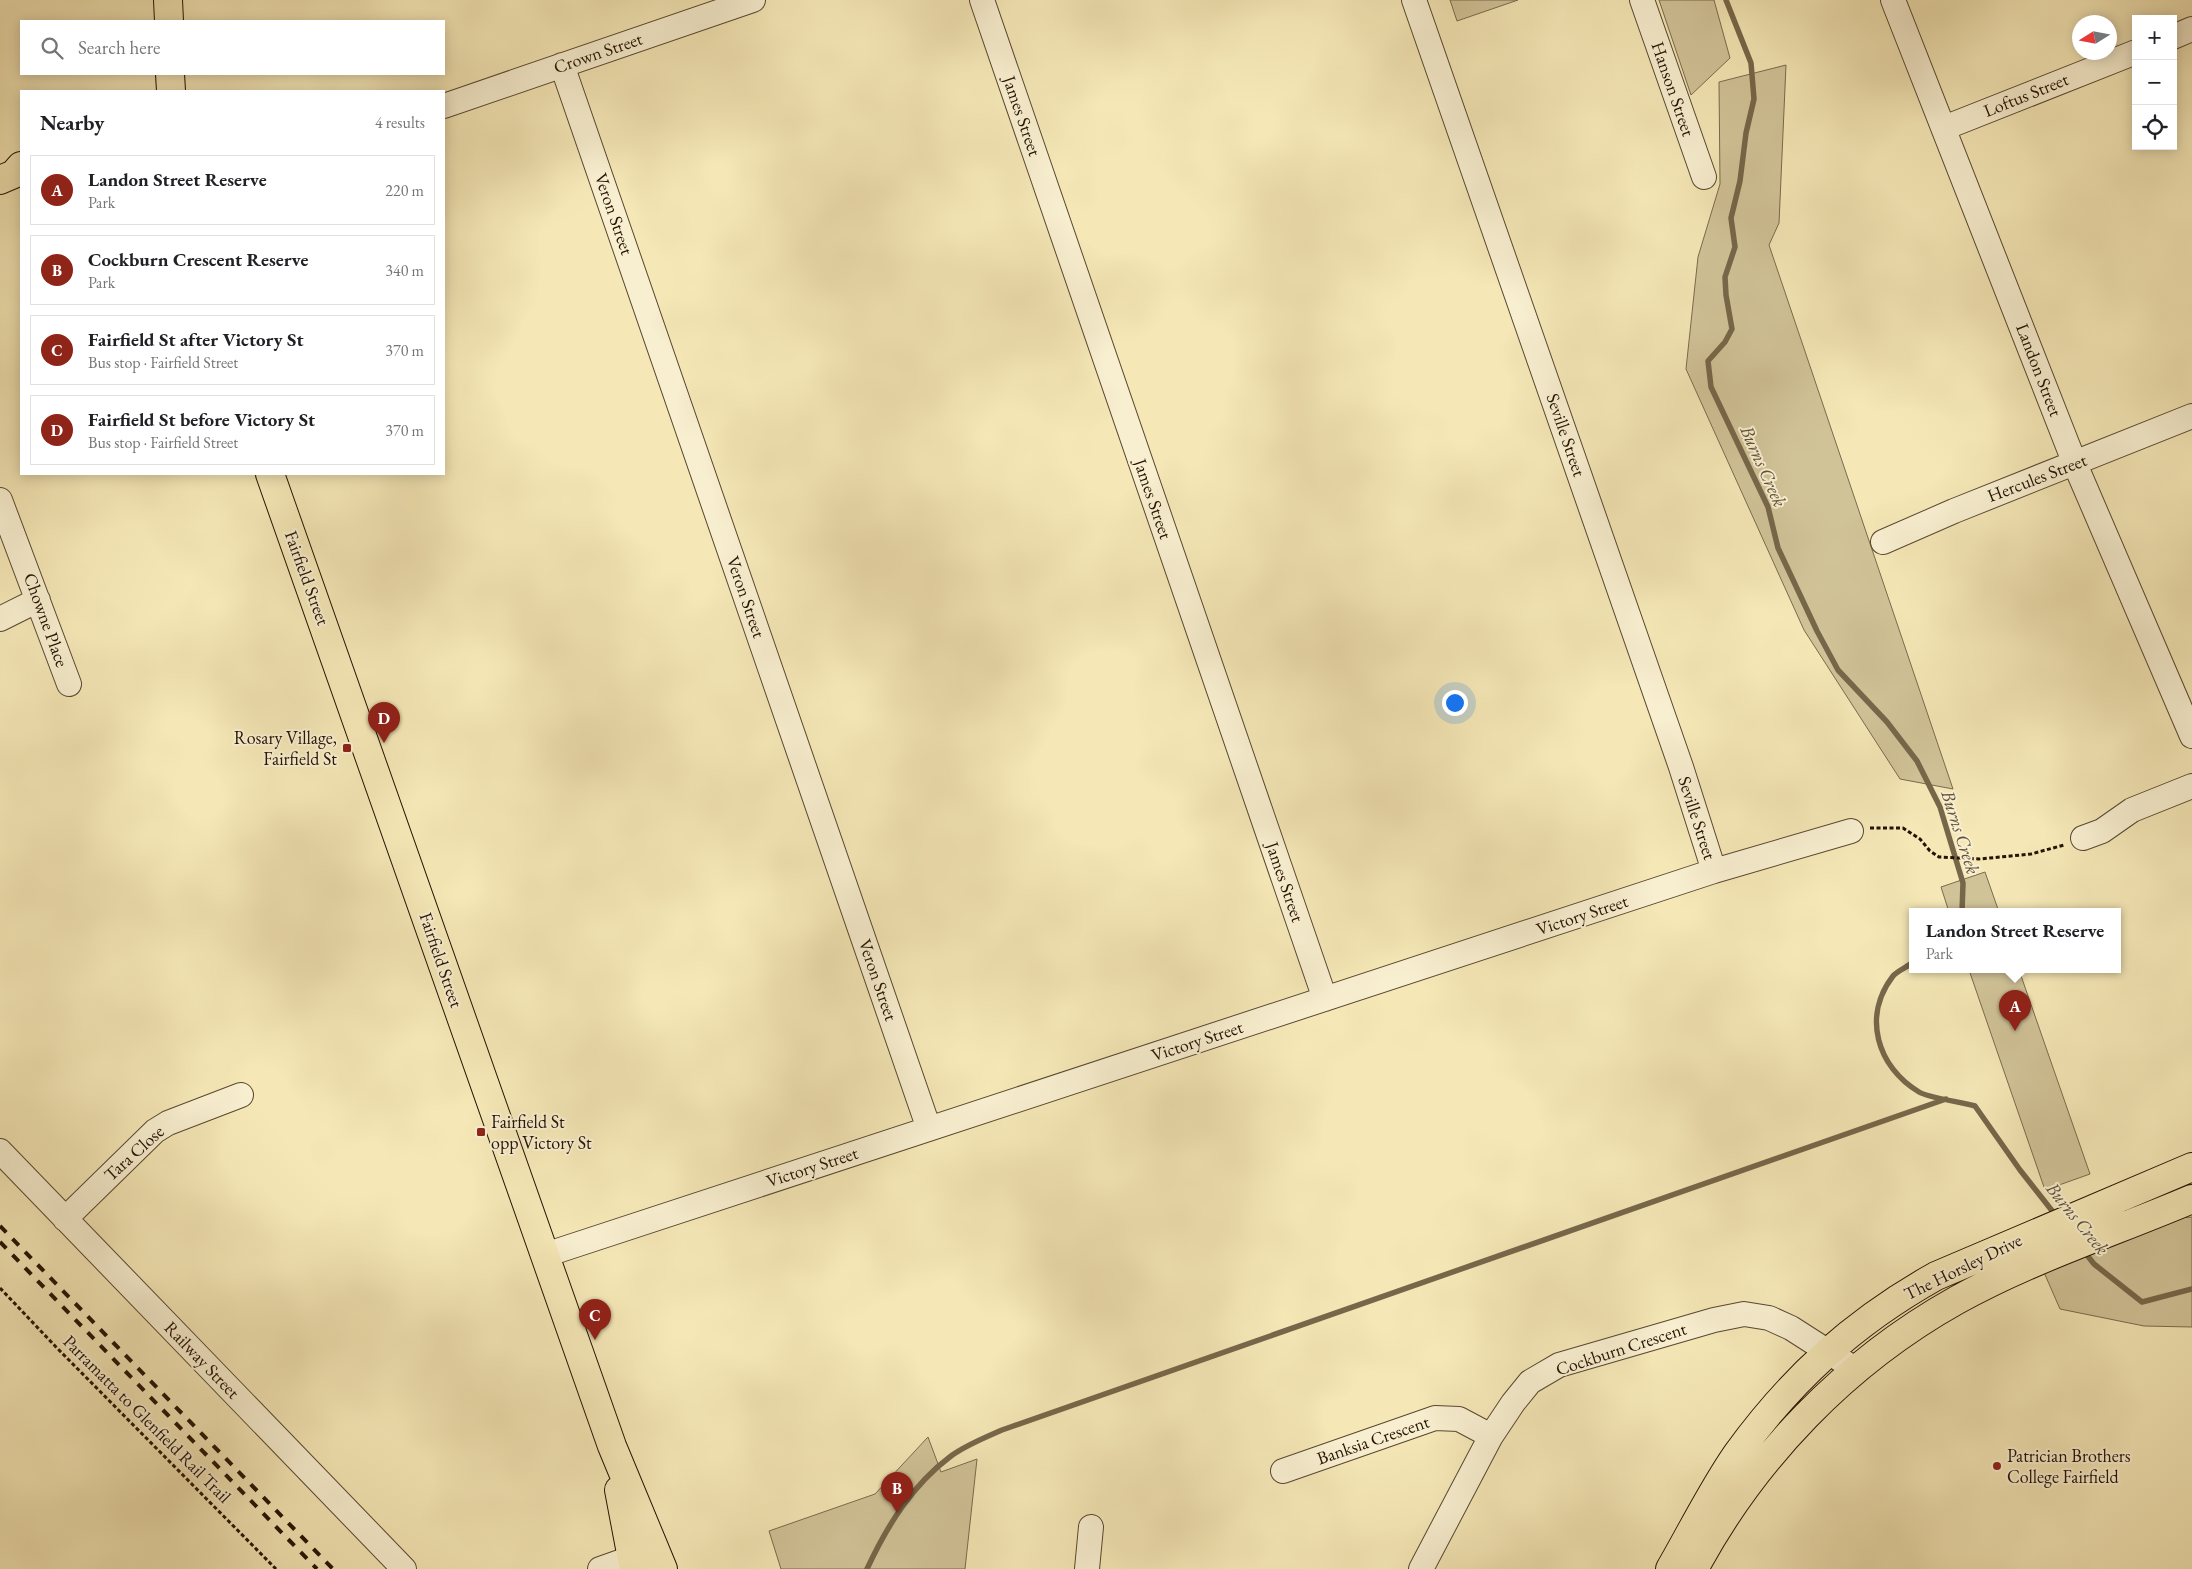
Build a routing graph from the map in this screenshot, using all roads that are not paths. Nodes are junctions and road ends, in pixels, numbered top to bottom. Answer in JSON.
{"nodes":[{"id":1,"x":168,"y":0,"type":"edge"},
{"id":2,"x":753,"y":0,"type":"edge"},
{"id":3,"x":982,"y":0,"type":"edge"},
{"id":4,"x":1414,"y":0,"type":"edge"},
{"id":5,"x":1642,"y":0,"type":"edge"},
{"id":6,"x":1893,"y":0,"type":"edge"},
{"id":7,"x":169,"y":20,"type":"edge"},
{"id":8,"x":2192,"y":29,"type":"edge"},
{"id":9,"x":2177,"y":35,"type":"edge"},
{"id":10,"x":2132,"y":54,"type":"edge"},
{"id":11,"x":562,"y":65,"type":"junction"},
{"id":12,"x":170,"y":75,"type":"edge"},
{"id":13,"x":171,"y":90,"type":"edge"},
{"id":14,"x":445,"y":106,"type":"edge"},
{"id":15,"x":1944,"y":128,"type":"junction"},
{"id":16,"x":1704,"y":177,"type":"dead end"},
{"id":17,"x":2192,"y":416,"type":"edge"},
{"id":18,"x":2075,"y":464,"type":"junction"},
{"id":19,"x":270,"y":475,"type":"edge"},
{"id":20,"x":0,"y":500,"type":"edge"},
{"id":21,"x":1883,"y":542,"type":"dead end"},
{"id":22,"x":38,"y":600,"type":"junction"},
{"id":23,"x":0,"y":619,"type":"edge"},
{"id":24,"x":70,"y":684,"type":"dead end"},
{"id":25,"x":2192,"y":736,"type":"edge"},
{"id":26,"x":2192,"y":786,"type":"edge"},
{"id":27,"x":1851,"y":831,"type":"road end"},
{"id":28,"x":2083,"y":838,"type":"road end"},
{"id":29,"x":1714,"y":871,"type":"junction"},
{"id":30,"x":1325,"y":998,"type":"junction"},
{"id":31,"x":242,"y":1095,"type":"dead end"},
{"id":32,"x":929,"y":1129,"type":"junction"},
{"id":33,"x":0,"y":1151,"type":"edge"},
{"id":34,"x":2192,"y":1167,"type":"edge"},
{"id":35,"x":2192,"y":1199,"type":"edge"},
{"id":36,"x":65,"y":1219,"type":"junction"},
{"id":37,"x":545,"y":1255,"type":"junction"},
{"id":38,"x":1827,"y":1351,"type":"junction"},
{"id":39,"x":1856,"y":1369,"type":"junction"},
{"id":40,"x":1491,"y":1436,"type":"junction"},
{"id":41,"x":612,"y":1446,"type":"junction"},
{"id":42,"x":1283,"y":1471,"type":"dead end"},
{"id":43,"x":1091,"y":1527,"type":"dead end"},
{"id":44,"x":632,"y":1564,"type":"edge"},
{"id":45,"x":404,"y":1569,"type":"edge"},
{"id":46,"x":600,"y":1569,"type":"edge"},
{"id":47,"x":662,"y":1569,"type":"edge"},
{"id":48,"x":1087,"y":1569,"type":"edge"},
{"id":49,"x":1421,"y":1569,"type":"edge"},
{"id":50,"x":1670,"y":1569,"type":"edge"},
{"id":51,"x":1694,"y":1569,"type":"edge"}],
"edges":[{"from":1,"to":7,"type":"main road"},
{"from":2,"to":11,"type":"street","name":"Crown Street"},
{"from":3,"to":30,"type":"street","name":"James Street"},
{"from":4,"to":29,"type":"street","name":"Seville Street"},
{"from":5,"to":16,"type":"street","name":"Hanson Street"},
{"from":6,"to":15,"type":"street","name":"Landon Street"},
{"from":8,"to":9,"type":"street"},
{"from":10,"to":15,"type":"street","name":"Loftus Street"},
{"from":11,"to":14,"type":"street","name":"Crown Street"},
{"from":11,"to":32,"type":"street","name":"Veron Street"},
{"from":12,"to":13,"type":"main road"},
{"from":15,"to":18,"type":"street","name":"Landon Street"},
{"from":17,"to":18,"type":"street","name":"Hercules Street"},
{"from":18,"to":21,"type":"street","name":"Hercules Street"},
{"from":18,"to":25,"type":"street","name":"Landon Street"},
{"from":19,"to":37,"type":"main road","name":"Fairfield Street"},
{"from":20,"to":22,"type":"street","name":"Chowne Place"},
{"from":22,"to":23,"type":"street"},
{"from":22,"to":24,"type":"street","name":"Chowne Place"},
{"from":26,"to":28,"type":"street"},
{"from":27,"to":29,"type":"street","name":"Victory Street"},
{"from":29,"to":30,"type":"street","name":"Victory Street"},
{"from":30,"to":32,"type":"street","name":"Victory Street"},
{"from":31,"to":36,"type":"street","name":"Tara Close"},
{"from":32,"to":37,"type":"street","name":"Victory Street"},
{"from":33,"to":36,"type":"street","name":"Railway Street"},
{"from":34,"to":38,"type":"main road","name":"The Horsley Drive"},
{"from":35,"to":39,"type":"main road","name":"The Horsley Drive"},
{"from":36,"to":45,"type":"street","name":"Railway Street"},
{"from":37,"to":41,"type":"main road","name":"Fairfield Street"},
{"from":38,"to":39,"type":"street","name":"Cockburn Crescent"},
{"from":38,"to":40,"type":"street","name":"Cockburn Crescent"},
{"from":38,"to":50,"type":"main road","name":"The Horsley Drive"},
{"from":39,"to":51,"type":"main road","name":"The Horsley Drive"},
{"from":40,"to":42,"type":"street","name":"Banksia Crescent"},
{"from":40,"to":49,"type":"street","name":"Cockburn Crescent"},
{"from":41,"to":44,"type":"main road"},
{"from":41,"to":47,"type":"main road"},
{"from":43,"to":48,"type":"street"},
{"from":44,"to":46,"type":"street"}]}
